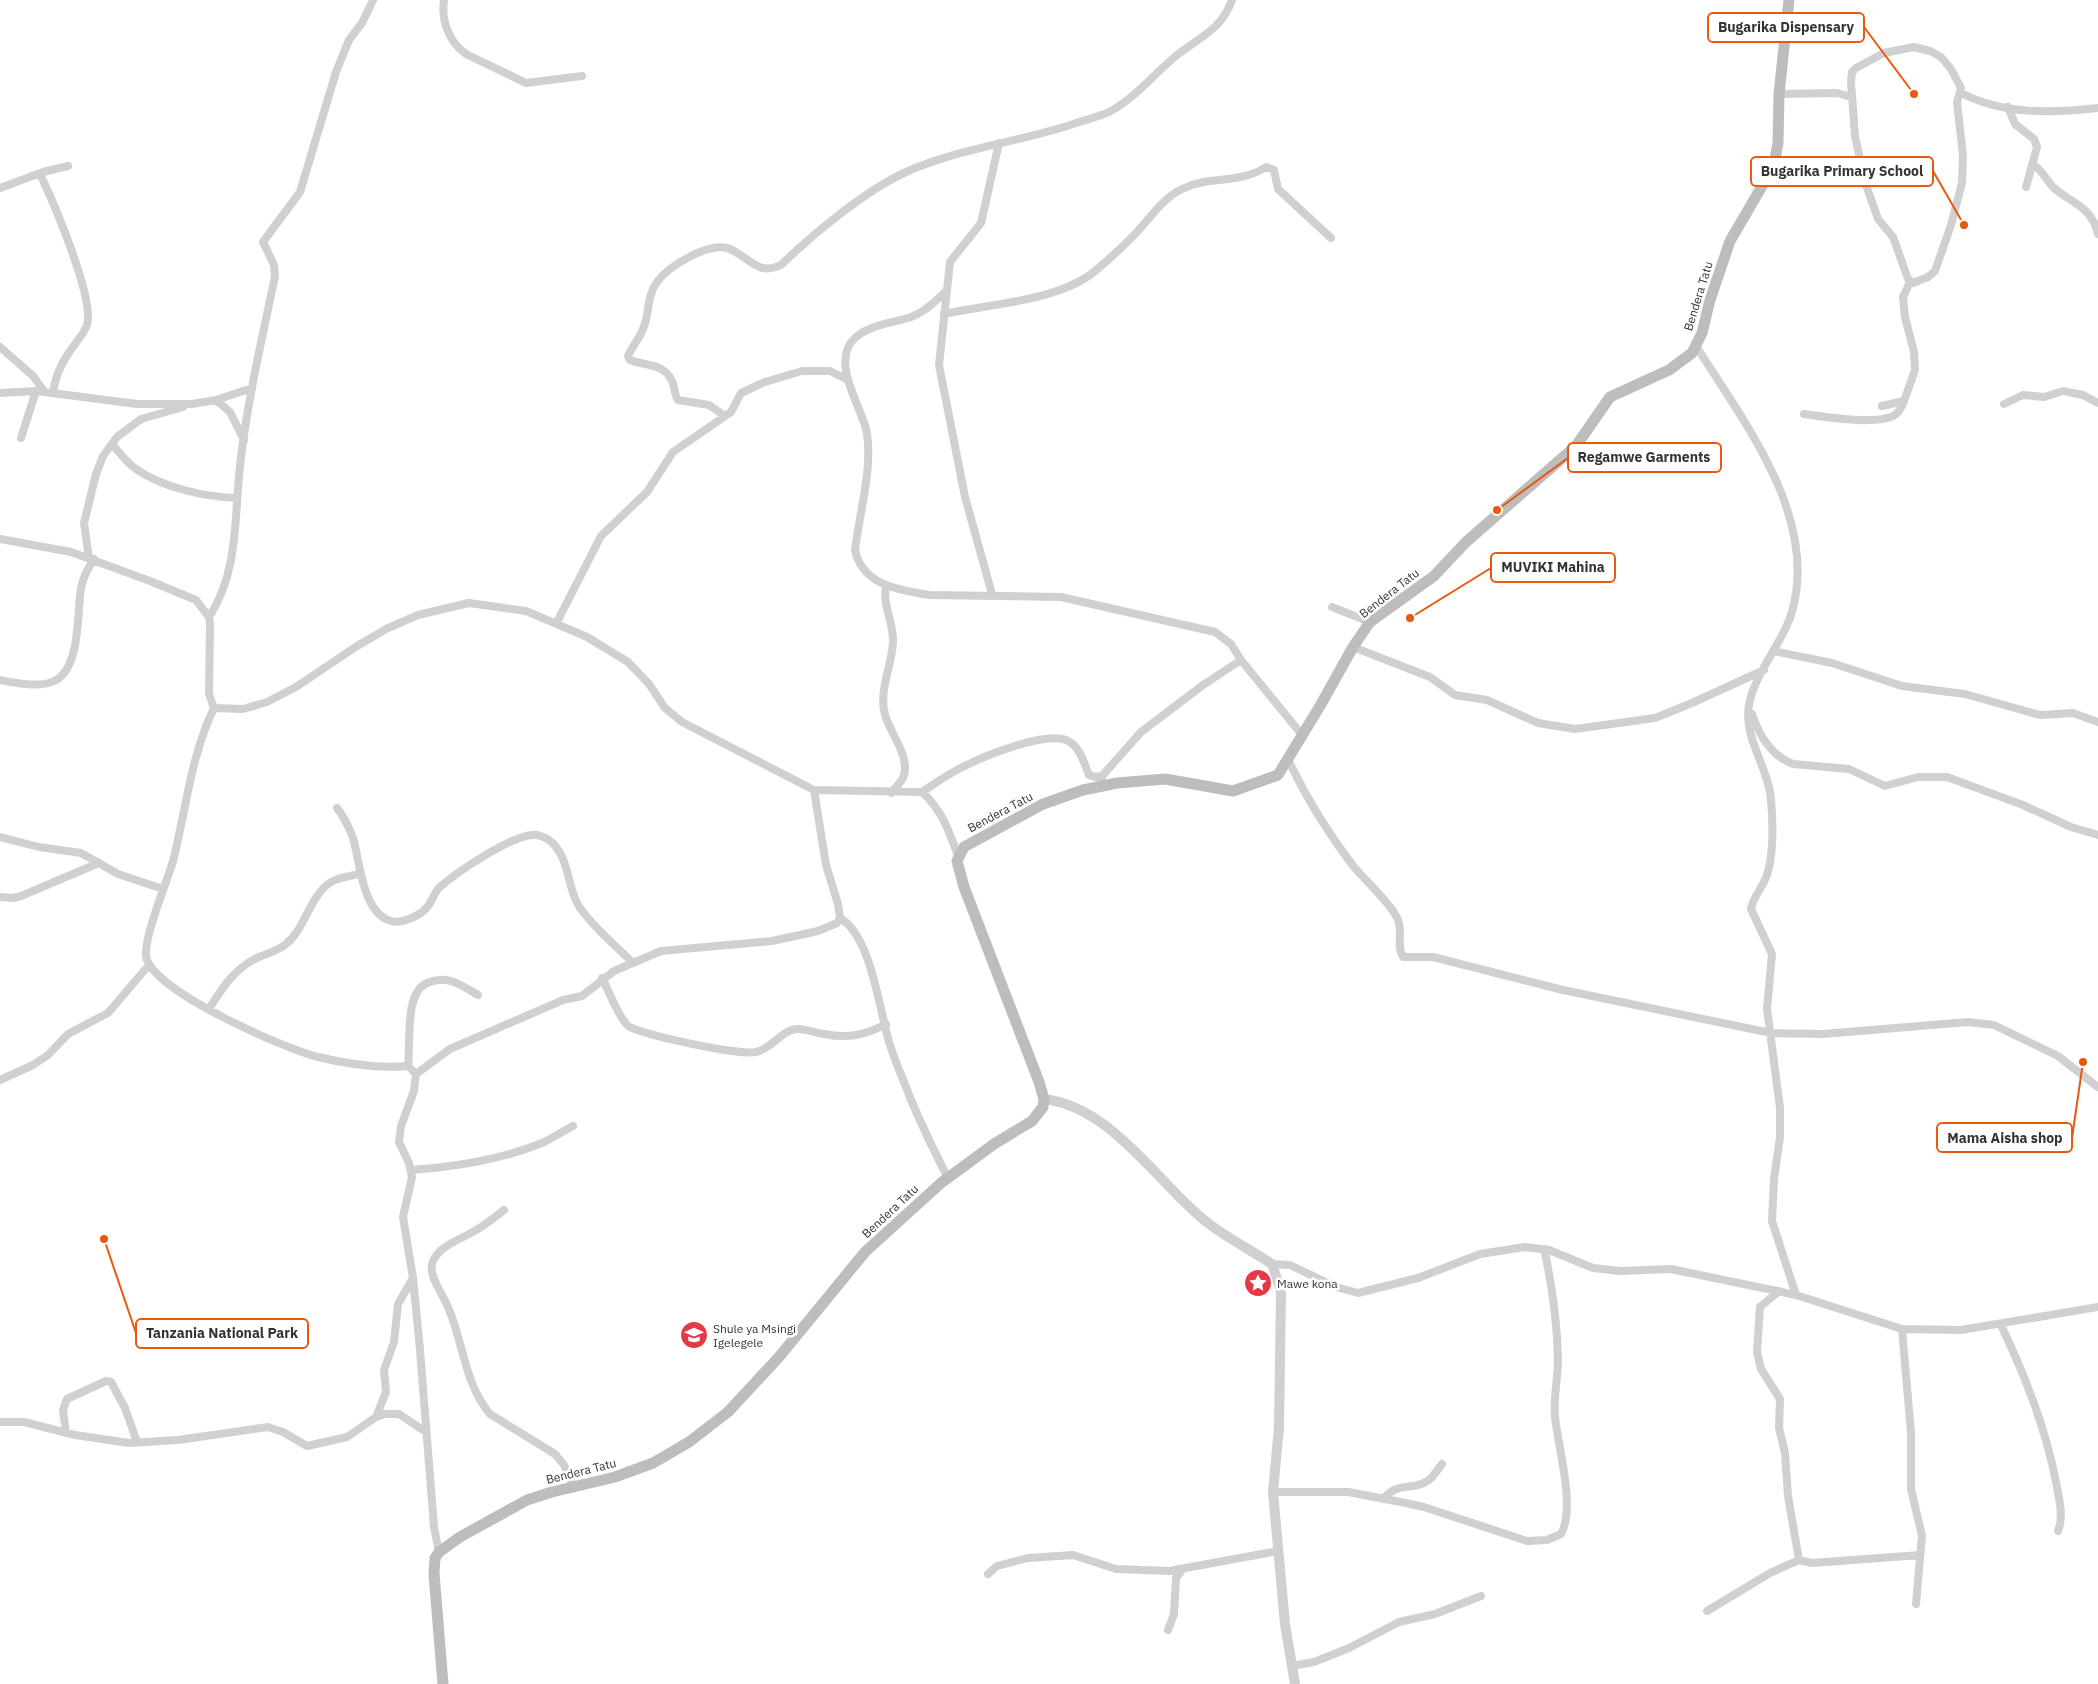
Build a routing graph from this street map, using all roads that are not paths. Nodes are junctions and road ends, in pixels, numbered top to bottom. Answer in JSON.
{"nodes":[{"id":1,"x":373,"y":0,"type":"edge"},
{"id":2,"x":444,"y":0,"type":"edge"},
{"id":3,"x":1232,"y":0,"type":"edge"},
{"id":4,"x":1789,"y":0,"type":"edge"},
{"id":5,"x":582,"y":76,"type":"dead end"},
{"id":6,"x":1961,"y":93,"type":"junction"},
{"id":7,"x":1779,"y":94,"type":"junction"},
{"id":8,"x":1851,"y":97,"type":"junction"},
{"id":9,"x":2008,"y":107,"type":"junction"},
{"id":10,"x":2098,"y":108,"type":"edge"},
{"id":11,"x":998,"y":143,"type":"junction"},
{"id":12,"x":2032,"y":164,"type":"junction"},
{"id":13,"x":68,"y":166,"type":"dead end"},
{"id":14,"x":40,"y":174,"type":"junction"},
{"id":15,"x":2026,"y":187,"type":"dead end"},
{"id":16,"x":0,"y":188,"type":"edge"},
{"id":17,"x":2098,"y":234,"type":"edge"},
{"id":18,"x":1331,"y":238,"type":"dead end"},
{"id":19,"x":1910,"y":282,"type":"junction"},
{"id":20,"x":947,"y":290,"type":"junction"},
{"id":21,"x":944,"y":314,"type":"junction"},
{"id":22,"x":1696,"y":346,"type":"junction"},
{"id":23,"x":0,"y":347,"type":"edge"},
{"id":24,"x":848,"y":380,"type":"junction"},
{"id":25,"x":252,"y":388,"type":"junction"},
{"id":26,"x":44,"y":391,"type":"junction"},
{"id":27,"x":0,"y":393,"type":"edge"},
{"id":28,"x":216,"y":400,"type":"junction"},
{"id":29,"x":1904,"y":401,"type":"junction"},
{"id":30,"x":2098,"y":403,"type":"edge"},
{"id":31,"x":192,"y":404,"type":"junction"},
{"id":32,"x":2004,"y":404,"type":"dead end"},
{"id":33,"x":1882,"y":406,"type":"dead end"},
{"id":34,"x":1804,"y":414,"type":"dead end"},
{"id":35,"x":725,"y":416,"type":"junction"},
{"id":36,"x":21,"y":438,"type":"dead end"},
{"id":37,"x":244,"y":440,"type":"junction"},
{"id":38,"x":112,"y":444,"type":"junction"},
{"id":39,"x":238,"y":498,"type":"junction"},
{"id":40,"x":0,"y":539,"type":"edge"},
{"id":41,"x":91,"y":559,"type":"junction"},
{"id":42,"x":886,"y":586,"type":"junction"},
{"id":43,"x":992,"y":594,"type":"junction"},
{"id":44,"x":1332,"y":607,"type":"dead end"},
{"id":45,"x":209,"y":617,"type":"junction"},
{"id":46,"x":1370,"y":622,"type":"junction"},
{"id":47,"x":556,"y":624,"type":"junction"},
{"id":48,"x":1353,"y":647,"type":"junction"},
{"id":49,"x":1774,"y":651,"type":"junction"},
{"id":50,"x":1240,"y":660,"type":"junction"},
{"id":51,"x":1764,"y":670,"type":"junction"},
{"id":52,"x":0,"y":680,"type":"edge"},
{"id":53,"x":1749,"y":705,"type":"junction"},
{"id":54,"x":214,"y":708,"type":"junction"},
{"id":55,"x":2098,"y":722,"type":"edge"},
{"id":56,"x":1302,"y":735,"type":"junction"},
{"id":57,"x":1288,"y":759,"type":"junction"},
{"id":58,"x":1101,"y":781,"type":"junction"},
{"id":59,"x":814,"y":790,"type":"junction"},
{"id":60,"x":922,"y":792,"type":"junction"},
{"id":61,"x":891,"y":793,"type":"junction"},
{"id":62,"x":337,"y":808,"type":"dead end"},
{"id":63,"x":2098,"y":835,"type":"edge"},
{"id":64,"x":0,"y":837,"type":"edge"},
{"id":65,"x":958,"y":856,"type":"junction"},
{"id":66,"x":99,"y":863,"type":"junction"},
{"id":67,"x":360,"y":874,"type":"junction"},
{"id":68,"x":163,"y":889,"type":"junction"},
{"id":69,"x":0,"y":897,"type":"edge"},
{"id":70,"x":840,"y":918,"type":"junction"},
{"id":71,"x":633,"y":963,"type":"junction"},
{"id":72,"x":149,"y":965,"type":"junction"},
{"id":73,"x":602,"y":978,"type":"junction"},
{"id":74,"x":478,"y":995,"type":"dead end"},
{"id":75,"x":209,"y":1009,"type":"junction"},
{"id":76,"x":886,"y":1024,"type":"junction"},
{"id":77,"x":1771,"y":1033,"type":"junction"},
{"id":78,"x":408,"y":1066,"type":"junction"},
{"id":79,"x":416,"y":1074,"type":"junction"},
{"id":80,"x":0,"y":1080,"type":"edge"},
{"id":81,"x":2098,"y":1087,"type":"edge"},
{"id":82,"x":1044,"y":1099,"type":"junction"},
{"id":83,"x":573,"y":1126,"type":"dead end"},
{"id":84,"x":411,"y":1170,"type":"junction"},
{"id":85,"x":948,"y":1178,"type":"junction"},
{"id":86,"x":504,"y":1210,"type":"dead end"},
{"id":87,"x":1544,"y":1249,"type":"junction"},
{"id":88,"x":1272,"y":1264,"type":"junction"},
{"id":89,"x":412,"y":1278,"type":"junction"},
{"id":90,"x":1778,"y":1291,"type":"junction"},
{"id":91,"x":1796,"y":1295,"type":"junction"},
{"id":92,"x":2098,"y":1307,"type":"edge"},
{"id":93,"x":2001,"y":1325,"type":"junction"},
{"id":94,"x":1902,"y":1329,"type":"junction"},
{"id":95,"x":376,"y":1416,"type":"junction"},
{"id":96,"x":0,"y":1422,"type":"edge"},
{"id":97,"x":426,"y":1432,"type":"junction"},
{"id":98,"x":66,"y":1433,"type":"junction"},
{"id":99,"x":137,"y":1442,"type":"junction"},
{"id":100,"x":1442,"y":1464,"type":"dead end"},
{"id":101,"x":573,"y":1487,"type":"junction"},
{"id":102,"x":1273,"y":1492,"type":"junction"},
{"id":103,"x":1383,"y":1499,"type":"junction"},
{"id":104,"x":2058,"y":1531,"type":"dead end"},
{"id":105,"x":1278,"y":1551,"type":"junction"},
{"id":106,"x":438,"y":1552,"type":"junction"},
{"id":107,"x":1920,"y":1555,"type":"junction"},
{"id":108,"x":1799,"y":1560,"type":"junction"},
{"id":109,"x":1182,"y":1570,"type":"junction"},
{"id":110,"x":988,"y":1574,"type":"dead end"},
{"id":111,"x":1481,"y":1596,"type":"dead end"},
{"id":112,"x":1916,"y":1604,"type":"dead end"},
{"id":113,"x":1707,"y":1611,"type":"dead end"},
{"id":114,"x":1168,"y":1630,"type":"dead end"},
{"id":115,"x":1292,"y":1666,"type":"junction"},
{"id":116,"x":443,"y":1684,"type":"edge"},
{"id":117,"x":1295,"y":1684,"type":"edge"}],
"edges":[{"from":1,"to":25,"type":"street"},
{"from":2,"to":5,"type":"street"},
{"from":3,"to":11,"type":"street"},
{"from":4,"to":7,"type":"main road","name":"Bendera Tatu"},
{"from":6,"to":8,"type":"street"},
{"from":6,"to":9,"type":"street"},
{"from":6,"to":19,"type":"street"},
{"from":7,"to":8,"type":"street"},
{"from":7,"to":22,"type":"main road","name":"Bendera Tatu"},
{"from":8,"to":19,"type":"street"},
{"from":9,"to":10,"type":"street"},
{"from":9,"to":12,"type":"street"},
{"from":11,"to":20,"type":"street"},
{"from":11,"to":35,"type":"street"},
{"from":12,"to":15,"type":"street"},
{"from":12,"to":17,"type":"street"},
{"from":13,"to":14,"type":"street"},
{"from":14,"to":16,"type":"street"},
{"from":14,"to":26,"type":"street"},
{"from":18,"to":21,"type":"street"},
{"from":19,"to":29,"type":"street"},
{"from":20,"to":21,"type":"street"},
{"from":20,"to":24,"type":"street"},
{"from":21,"to":43,"type":"street"},
{"from":22,"to":46,"type":"main road","name":"Bendera Tatu"},
{"from":22,"to":49,"type":"street"},
{"from":23,"to":26,"type":"street"},
{"from":24,"to":35,"type":"street"},
{"from":24,"to":42,"type":"street"},
{"from":25,"to":28,"type":"street"},
{"from":25,"to":37,"type":"street"},
{"from":26,"to":27,"type":"street"},
{"from":26,"to":31,"type":"street"},
{"from":26,"to":36,"type":"street"},
{"from":28,"to":31,"type":"street"},
{"from":28,"to":37,"type":"street"},
{"from":29,"to":33,"type":"street"},
{"from":29,"to":34,"type":"street"},
{"from":30,"to":32,"type":"street"},
{"from":31,"to":38,"type":"street"},
{"from":35,"to":47,"type":"street"},
{"from":37,"to":39,"type":"street"},
{"from":38,"to":39,"type":"street"},
{"from":38,"to":41,"type":"street"},
{"from":39,"to":45,"type":"street"},
{"from":40,"to":41,"type":"street"},
{"from":41,"to":45,"type":"street"},
{"from":41,"to":52,"type":"street"},
{"from":42,"to":43,"type":"street"},
{"from":42,"to":61,"type":"street"},
{"from":43,"to":50,"type":"street"},
{"from":44,"to":46,"type":"street"},
{"from":45,"to":54,"type":"street"},
{"from":46,"to":48,"type":"main road","name":"Bendera Tatu"},
{"from":47,"to":54,"type":"street"},
{"from":47,"to":59,"type":"street"},
{"from":48,"to":51,"type":"street"},
{"from":48,"to":56,"type":"main road","name":"Bendera Tatu"},
{"from":49,"to":51,"type":"street"},
{"from":49,"to":55,"type":"street"},
{"from":50,"to":56,"type":"street"},
{"from":50,"to":58,"type":"street"},
{"from":51,"to":53,"type":"street"},
{"from":53,"to":63,"type":"street"},
{"from":53,"to":77,"type":"street"},
{"from":54,"to":68,"type":"street"},
{"from":56,"to":57,"type":"main road","name":"Bendera Tatu"},
{"from":57,"to":58,"type":"main road","name":"Bendera Tatu"},
{"from":57,"to":77,"type":"street"},
{"from":58,"to":60,"type":"street"},
{"from":58,"to":65,"type":"main road","name":"Bendera Tatu"},
{"from":59,"to":61,"type":"street"},
{"from":59,"to":70,"type":"street"},
{"from":60,"to":61,"type":"street"},
{"from":60,"to":65,"type":"street"},
{"from":62,"to":67,"type":"street"},
{"from":64,"to":66,"type":"street"},
{"from":65,"to":82,"type":"main road"},
{"from":66,"to":68,"type":"street"},
{"from":66,"to":69,"type":"street"},
{"from":67,"to":71,"type":"street"},
{"from":67,"to":75,"type":"street"},
{"from":68,"to":72,"type":"street"},
{"from":70,"to":71,"type":"street"},
{"from":70,"to":76,"type":"street"},
{"from":71,"to":73,"type":"street"},
{"from":72,"to":75,"type":"street"},
{"from":72,"to":80,"type":"street"},
{"from":73,"to":76,"type":"street"},
{"from":73,"to":79,"type":"street"},
{"from":74,"to":78,"type":"street"},
{"from":75,"to":78,"type":"street"},
{"from":76,"to":85,"type":"street"},
{"from":77,"to":81,"type":"street"},
{"from":77,"to":91,"type":"street"},
{"from":78,"to":79,"type":"street"},
{"from":79,"to":84,"type":"street"},
{"from":82,"to":85,"type":"main road","name":"Bendera Tatu"},
{"from":82,"to":88,"type":"street"},
{"from":83,"to":84,"type":"street"},
{"from":84,"to":89,"type":"street"},
{"from":85,"to":101,"type":"main road","name":"Bendera Tatu"},
{"from":86,"to":101,"type":"street"},
{"from":87,"to":88,"type":"street"},
{"from":87,"to":90,"type":"street"},
{"from":87,"to":103,"type":"street"},
{"from":88,"to":102,"type":"street"},
{"from":89,"to":95,"type":"street"},
{"from":89,"to":97,"type":"street"},
{"from":90,"to":91,"type":"street"},
{"from":90,"to":108,"type":"street"},
{"from":91,"to":94,"type":"street"},
{"from":92,"to":93,"type":"street"},
{"from":93,"to":94,"type":"street"},
{"from":93,"to":104,"type":"street"},
{"from":94,"to":107,"type":"street"},
{"from":95,"to":97,"type":"street"},
{"from":95,"to":99,"type":"street"},
{"from":96,"to":98,"type":"street"},
{"from":97,"to":106,"type":"street"},
{"from":98,"to":99,"type":"street"},
{"from":98,"to":99,"type":"street"},
{"from":100,"to":103,"type":"street"},
{"from":101,"to":106,"type":"main road","name":"Bendera Tatu"},
{"from":102,"to":103,"type":"street"},
{"from":102,"to":105,"type":"street"},
{"from":105,"to":109,"type":"street"},
{"from":105,"to":115,"type":"street"},
{"from":106,"to":116,"type":"main road"},
{"from":107,"to":108,"type":"street"},
{"from":107,"to":112,"type":"street"},
{"from":108,"to":113,"type":"street"},
{"from":109,"to":110,"type":"street"},
{"from":109,"to":114,"type":"street"},
{"from":111,"to":115,"type":"street"},
{"from":115,"to":117,"type":"street"}]}
